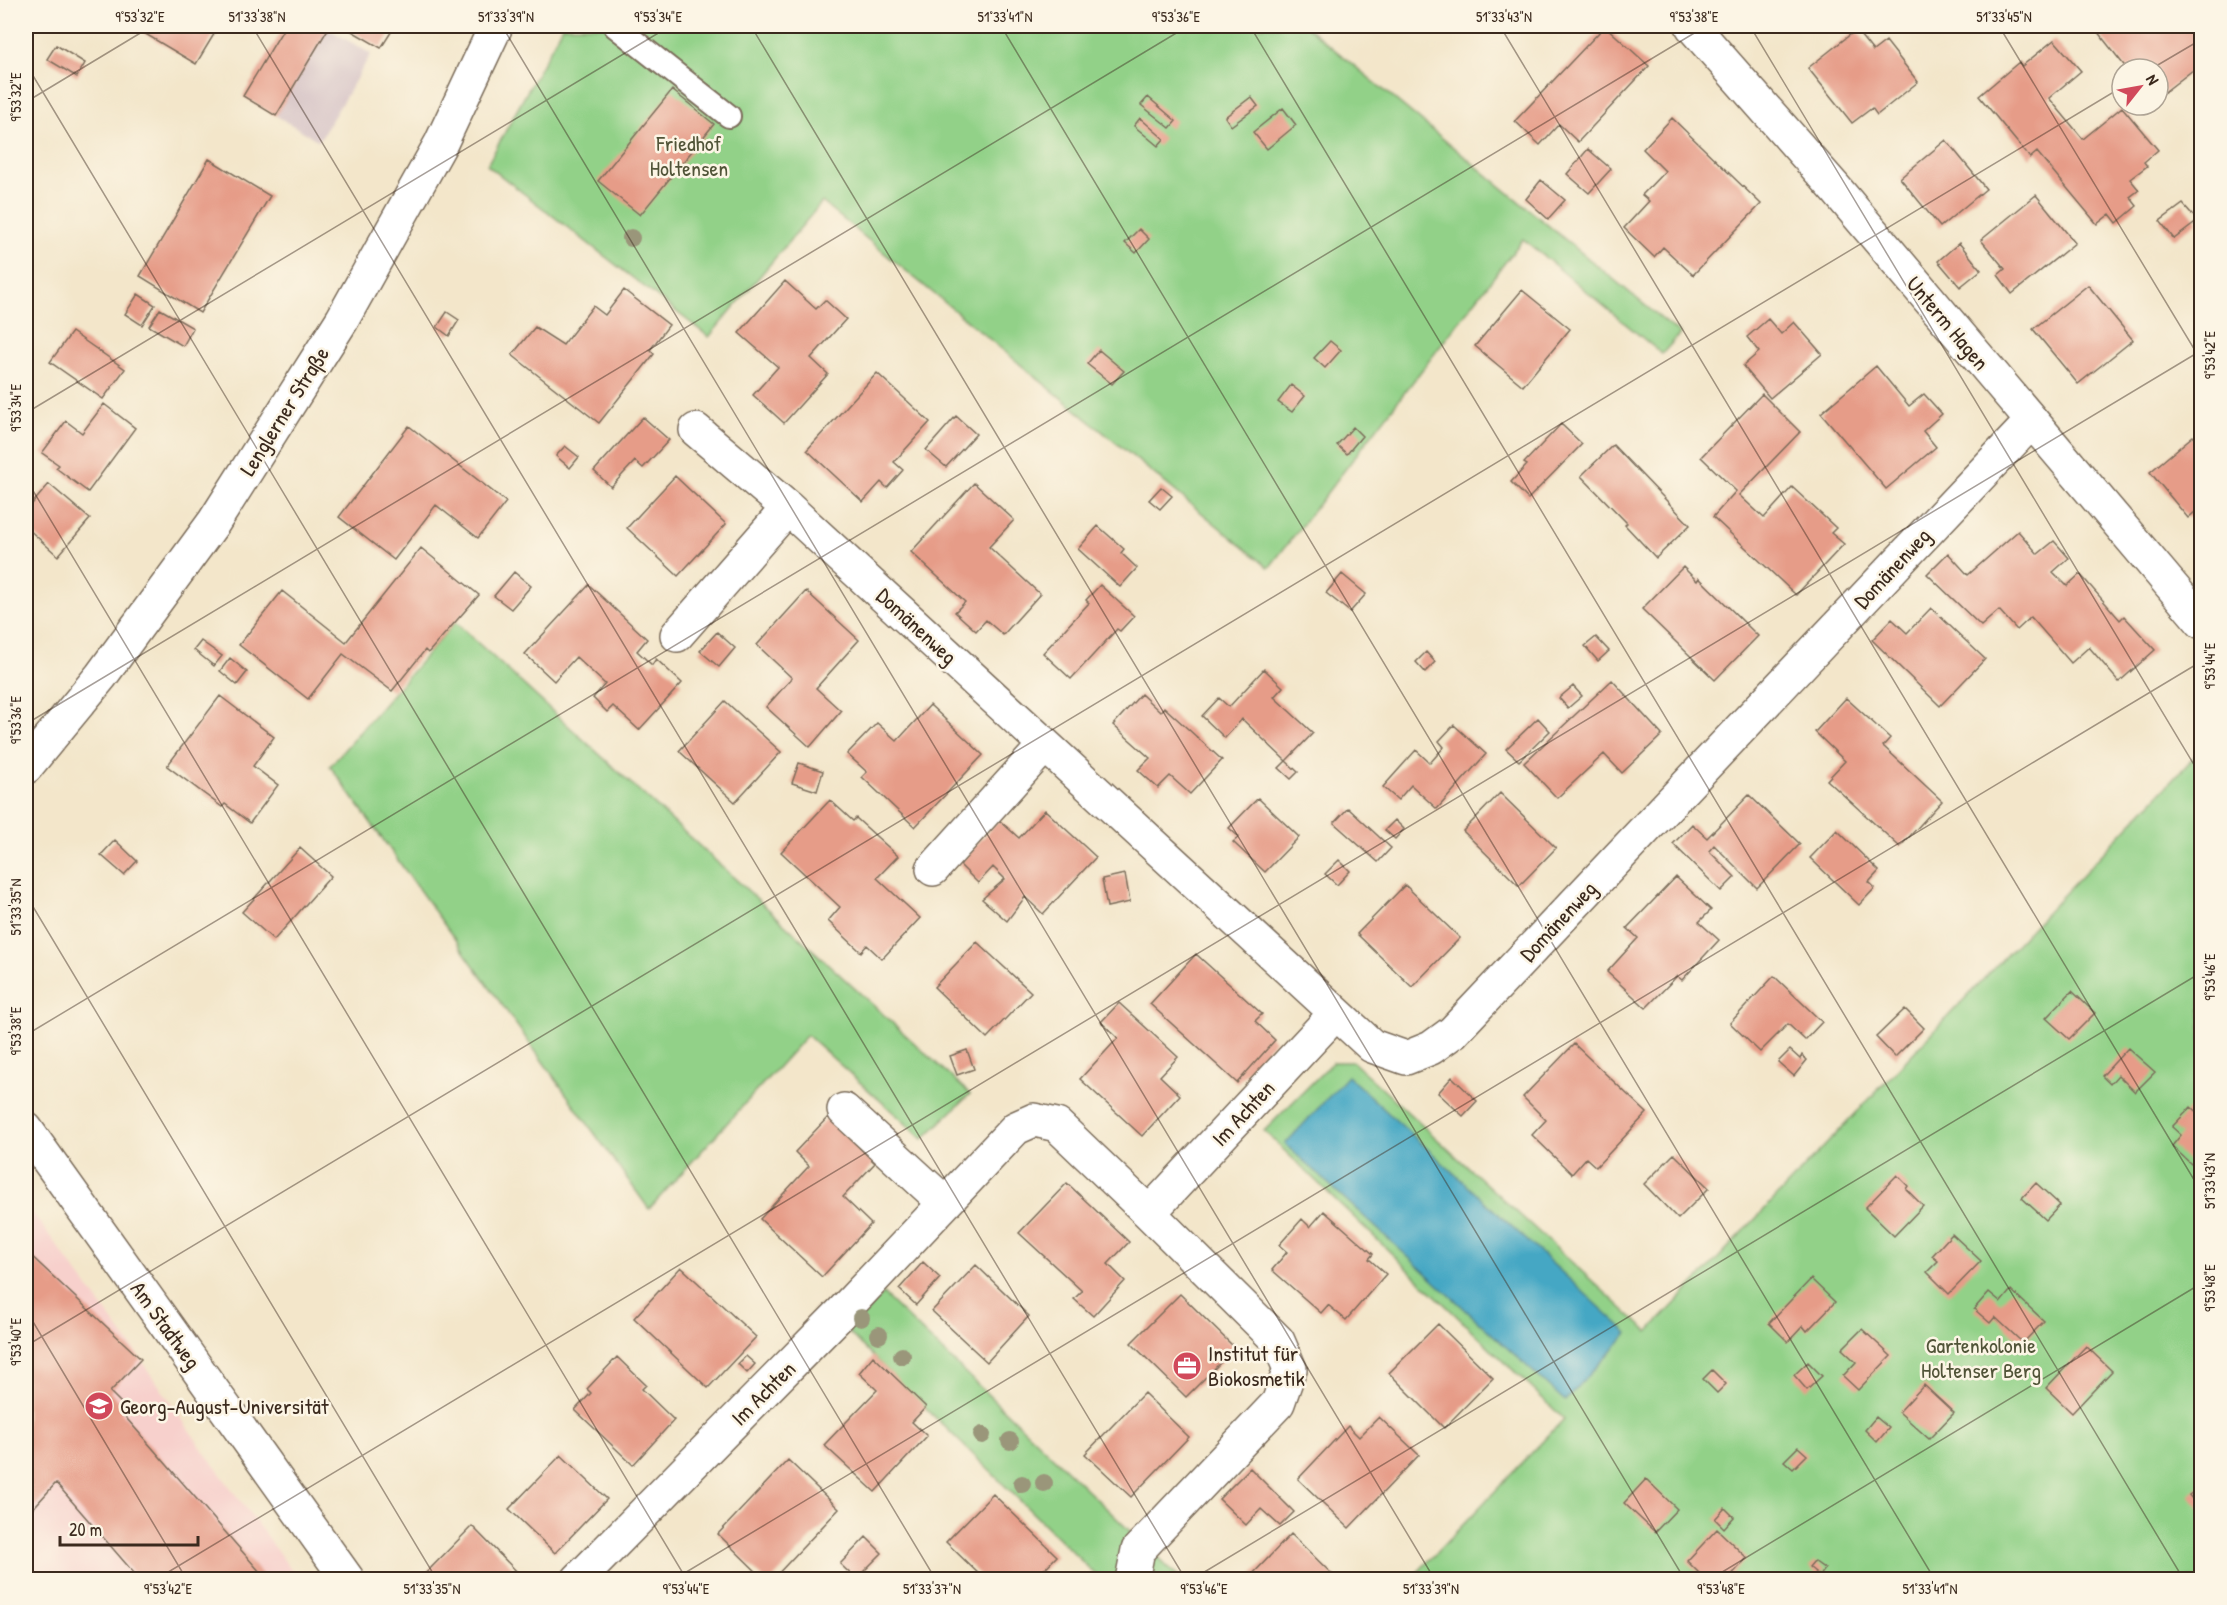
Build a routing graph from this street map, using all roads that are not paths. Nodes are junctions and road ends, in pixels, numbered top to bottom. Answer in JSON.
{"nodes":[{"id":1,"x":496,"y":26,"type":"edge"},
{"id":2,"x":615,"y":26,"type":"edge"},
{"id":3,"x":1692,"y":26,"type":"edge"},
{"id":4,"x":729,"y":116,"type":"dead end"},
{"id":5,"x":2031,"y":422,"type":"junction"},
{"id":6,"x":696,"y":430,"type":"dead end"},
{"id":7,"x":789,"y":508,"type":"junction"},
{"id":8,"x":2202,"y":622,"type":"edge"},
{"id":9,"x":677,"y":635,"type":"dead end"},
{"id":10,"x":1045,"y":745,"type":"junction"},
{"id":11,"x":26,"y":767,"type":"edge"},
{"id":12,"x":933,"y":869,"type":"dead end"},
{"id":13,"x":1336,"y":1013,"type":"junction"},
{"id":14,"x":844,"y":1110,"type":"dead end"},
{"id":15,"x":26,"y":1129,"type":"edge"},
{"id":16,"x":945,"y":1203,"type":"junction"},
{"id":17,"x":1149,"y":1213,"type":"junction"},
{"id":18,"x":348,"y":1580,"type":"edge"},
{"id":19,"x":579,"y":1580,"type":"edge"},
{"id":20,"x":1132,"y":1580,"type":"edge"}],
"edges":[{"from":1,"to":11,"type":"street","name":"Lenglerner Straße"},
{"from":2,"to":4,"type":"lane"},
{"from":3,"to":5,"type":"street","name":"Unterm Hagen"},
{"from":5,"to":8,"type":"street","name":"Unterm Hagen"},
{"from":5,"to":13,"type":"street","name":"Domänenweg"},
{"from":6,"to":7,"type":"street","name":"Domänenweg"},
{"from":7,"to":9,"type":"street"},
{"from":7,"to":10,"type":"street","name":"Domänenweg"},
{"from":10,"to":12,"type":"street"},
{"from":10,"to":13,"type":"street","name":"Domänenweg"},
{"from":13,"to":17,"type":"street","name":"Im Achten"},
{"from":14,"to":16,"type":"street"},
{"from":15,"to":18,"type":"street","name":"Am Stadtweg"},
{"from":16,"to":17,"type":"street","name":"Im Achten"},
{"from":16,"to":19,"type":"street","name":"Im Achten"},
{"from":17,"to":20,"type":"street","name":"Im Achten"}]}
